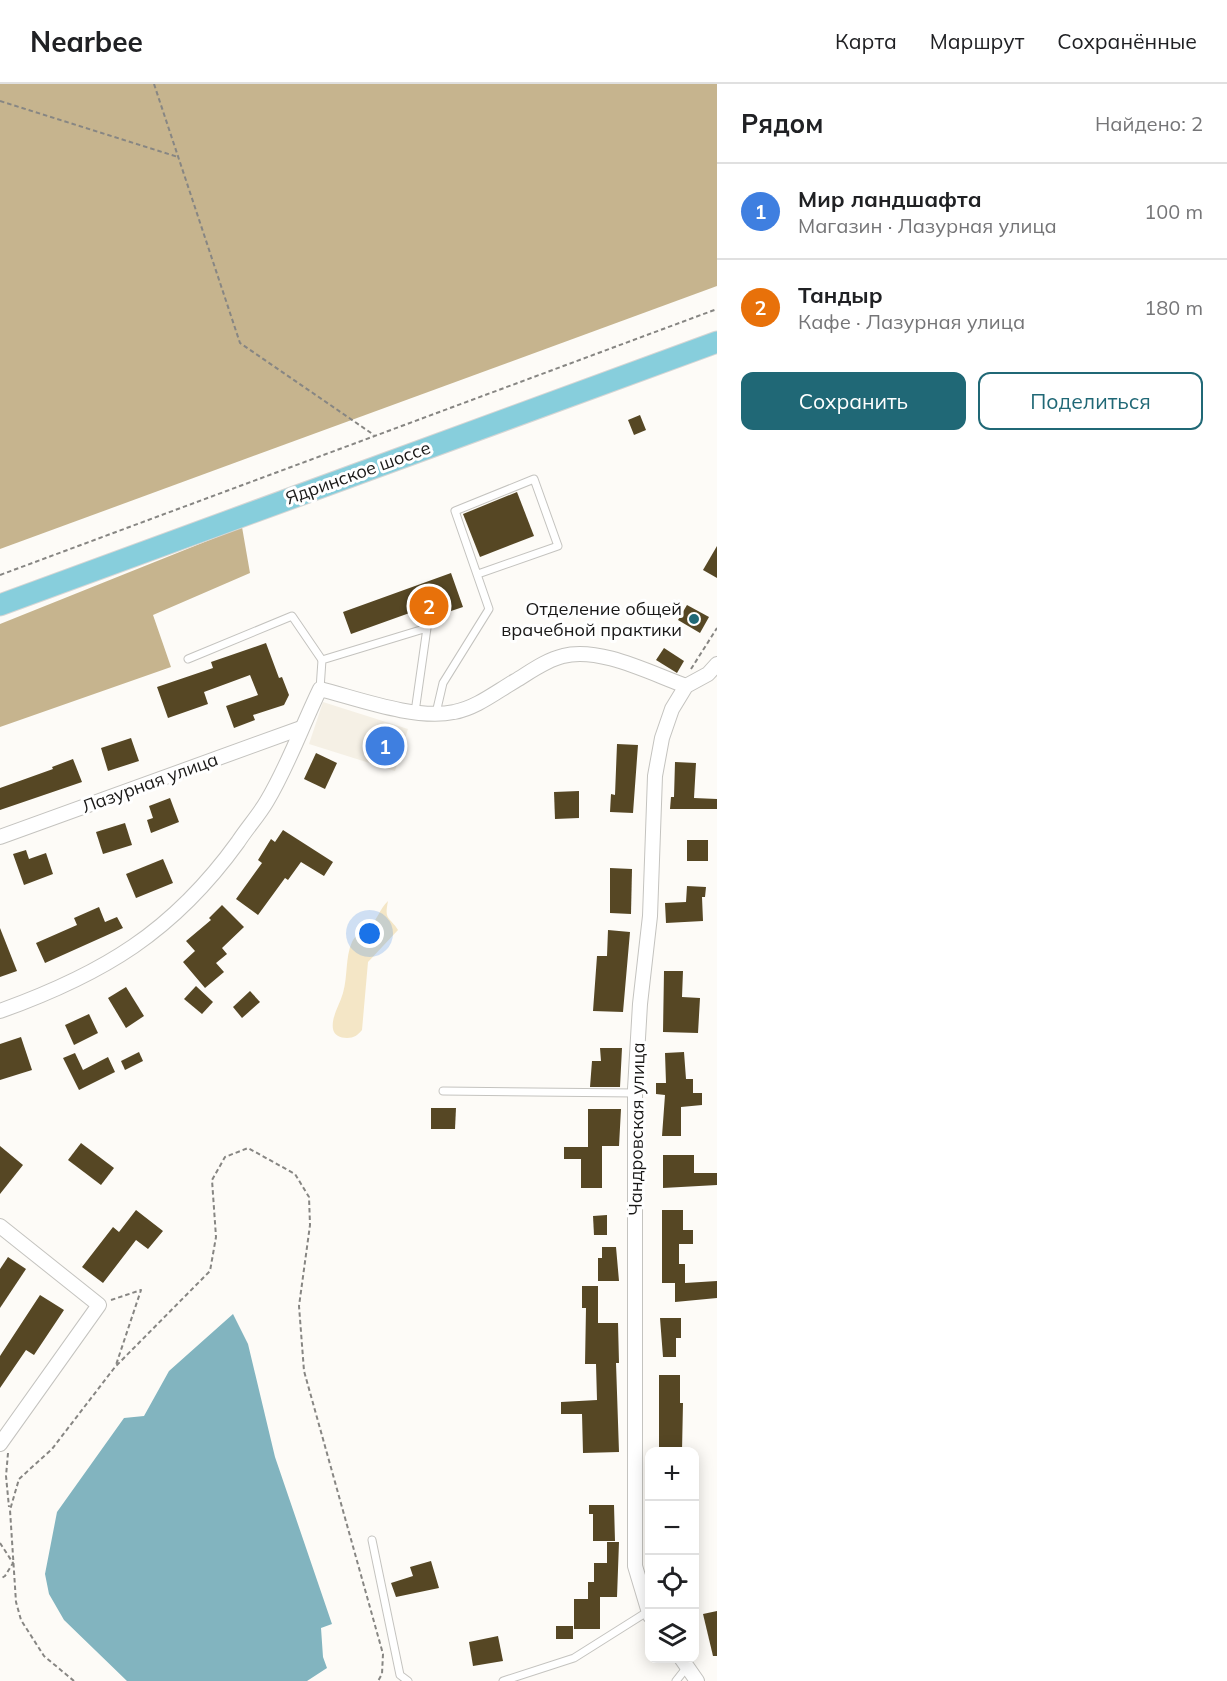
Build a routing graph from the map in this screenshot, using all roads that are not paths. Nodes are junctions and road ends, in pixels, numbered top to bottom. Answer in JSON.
{"nodes":[{"id":1,"x":717,"y":342,"type":"edge"},
{"id":2,"x":478,"y":574,"type":"junction"},
{"id":3,"x":0,"y":605,"type":"edge"},
{"id":4,"x":188,"y":659,"type":"dead end"},
{"id":5,"x":322,"y":660,"type":"junction"},
{"id":6,"x":717,"y":664,"type":"edge"},
{"id":7,"x":686,"y":686,"type":"junction"},
{"id":8,"x":320,"y":689,"type":"junction"},
{"id":9,"x":415,"y":712,"type":"junction"},
{"id":10,"x":436,"y":713,"type":"junction"},
{"id":11,"x":301,"y":728,"type":"junction"},
{"id":12,"x":0,"y":837,"type":"edge"},
{"id":13,"x":0,"y":1011,"type":"edge"},
{"id":14,"x":443,"y":1091,"type":"dead end"},
{"id":15,"x":635,"y":1093,"type":"junction"},
{"id":16,"x":0,"y":1226,"type":"edge"},
{"id":17,"x":0,"y":1444,"type":"edge"},
{"id":18,"x":372,"y":1540,"type":"dead end"},
{"id":19,"x":647,"y":1609,"type":"edge"},
{"id":20,"x":645,"y":1616,"type":"edge"},
{"id":21,"x":684,"y":1663,"type":"edge"},
{"id":22,"x":408,"y":1681,"type":"edge"},
{"id":23,"x":503,"y":1681,"type":"edge"},
{"id":24,"x":676,"y":1681,"type":"edge"},
{"id":25,"x":697,"y":1681,"type":"edge"}],
"edges":[{"from":1,"to":3,"type":"main road","name":"Ядринское шоссе"},
{"from":2,"to":2,"type":"lane"},
{"from":2,"to":10,"type":"lane"},
{"from":4,"to":5,"type":"lane"},
{"from":5,"to":8,"type":"lane"},
{"from":5,"to":9,"type":"lane"},
{"from":6,"to":7,"type":"street","name":"Чандровская улица"},
{"from":7,"to":10,"type":"street"},
{"from":7,"to":15,"type":"street","name":"Чандровская улица"},
{"from":8,"to":9,"type":"street"},
{"from":8,"to":11,"type":"street"},
{"from":9,"to":10,"type":"street"},
{"from":11,"to":12,"type":"street","name":"Лазурная улица"},
{"from":11,"to":13,"type":"street"},
{"from":14,"to":15,"type":"lane"},
{"from":15,"to":19,"type":"street","name":"Чандровская улица"},
{"from":16,"to":17,"type":"street"},
{"from":18,"to":22,"type":"lane"},
{"from":20,"to":23,"type":"lane"},
{"from":21,"to":24,"type":"lane"},
{"from":21,"to":25,"type":"street"}]}
